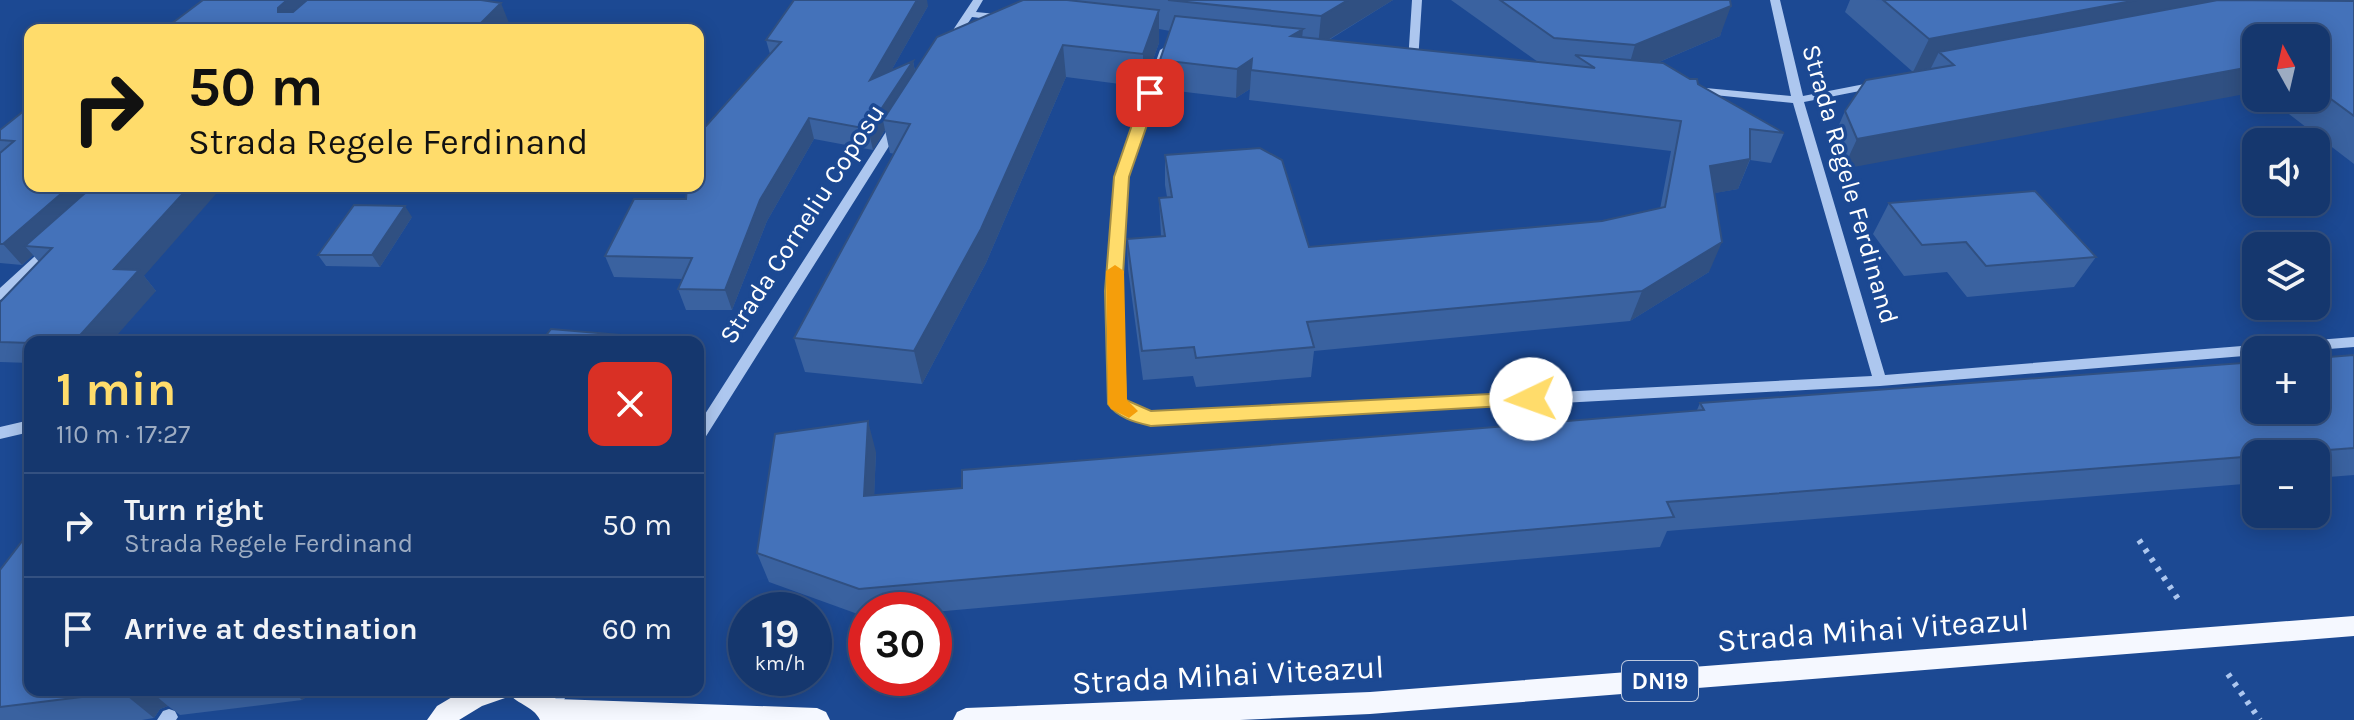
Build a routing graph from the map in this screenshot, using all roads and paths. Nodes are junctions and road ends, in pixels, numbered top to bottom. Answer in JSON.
{"nodes":[{"id":1,"x":978,"y":0,"type":"edge"},
{"id":2,"x":1417,"y":0,"type":"edge"},
{"id":3,"x":1775,"y":0,"type":"edge"},
{"id":4,"x":969,"y":14,"type":"junction"},
{"id":5,"x":1015,"y":19,"type":"edge"},
{"id":6,"x":1169,"y":38,"type":"edge"},
{"id":7,"x":943,"y":54,"type":"edge"},
{"id":8,"x":1398,"y":61,"type":"edge"},
{"id":9,"x":1413,"y":62,"type":"junction"},
{"id":10,"x":1428,"y":64,"type":"edge"},
{"id":11,"x":1893,"y":82,"type":"edge"},
{"id":12,"x":1675,"y":88,"type":"edge"},
{"id":13,"x":1798,"y":100,"type":"junction"},
{"id":14,"x":908,"y":107,"type":"edge"},
{"id":15,"x":55,"y":245,"type":"edge"},
{"id":16,"x":0,"y":295,"type":"edge"},
{"id":17,"x":2354,"y":342,"type":"edge"},
{"id":18,"x":2330,"y":344,"type":"edge"},
{"id":19,"x":2242,"y":351,"type":"edge"},
{"id":20,"x":1880,"y":381,"type":"junction"},
{"id":21,"x":24,"y":427,"type":"edge"},
{"id":22,"x":704,"y":428,"type":"edge"},
{"id":23,"x":0,"y":433,"type":"edge"},
{"id":24,"x":2354,"y":626,"type":"edge"},
{"id":25,"x":477,"y":696,"type":"edge"},
{"id":26,"x":554,"y":707,"type":"edge"},
{"id":27,"x":1371,"y":712,"type":"edge"},
{"id":28,"x":440,"y":720,"type":"edge"},
{"id":29,"x":817,"y":720,"type":"edge"},
{"id":30,"x":966,"y":720,"type":"edge"}],
"edges":[{"from":1,"to":4,"type":"street"},
{"from":2,"to":9,"type":"street"},
{"from":3,"to":13,"type":"street","name":"Strada Regele Ferdinand"},
{"from":4,"to":5,"type":"street"},
{"from":4,"to":7,"type":"street"},
{"from":6,"to":20,"type":"street"},
{"from":8,"to":9,"type":"street"},
{"from":9,"to":10,"type":"street"},
{"from":11,"to":13,"type":"street"},
{"from":12,"to":13,"type":"street"},
{"from":13,"to":20,"type":"street","name":"Strada Regele Ferdinand"},
{"from":14,"to":22,"type":"street","name":"Strada Corneliu Coposu"},
{"from":15,"to":16,"type":"street"},
{"from":17,"to":18,"type":"street"},
{"from":19,"to":20,"type":"street"},
{"from":21,"to":23,"type":"street"},
{"from":24,"to":27,"type":"main road","name":"Strada Mihai Viteazul","number":"DN19"},
{"from":25,"to":28,"type":"main road"},
{"from":26,"to":29,"type":"main road"},
{"from":27,"to":30,"type":"main road","name":"Strada Mihai Viteazul","number":"DN19"}]}
